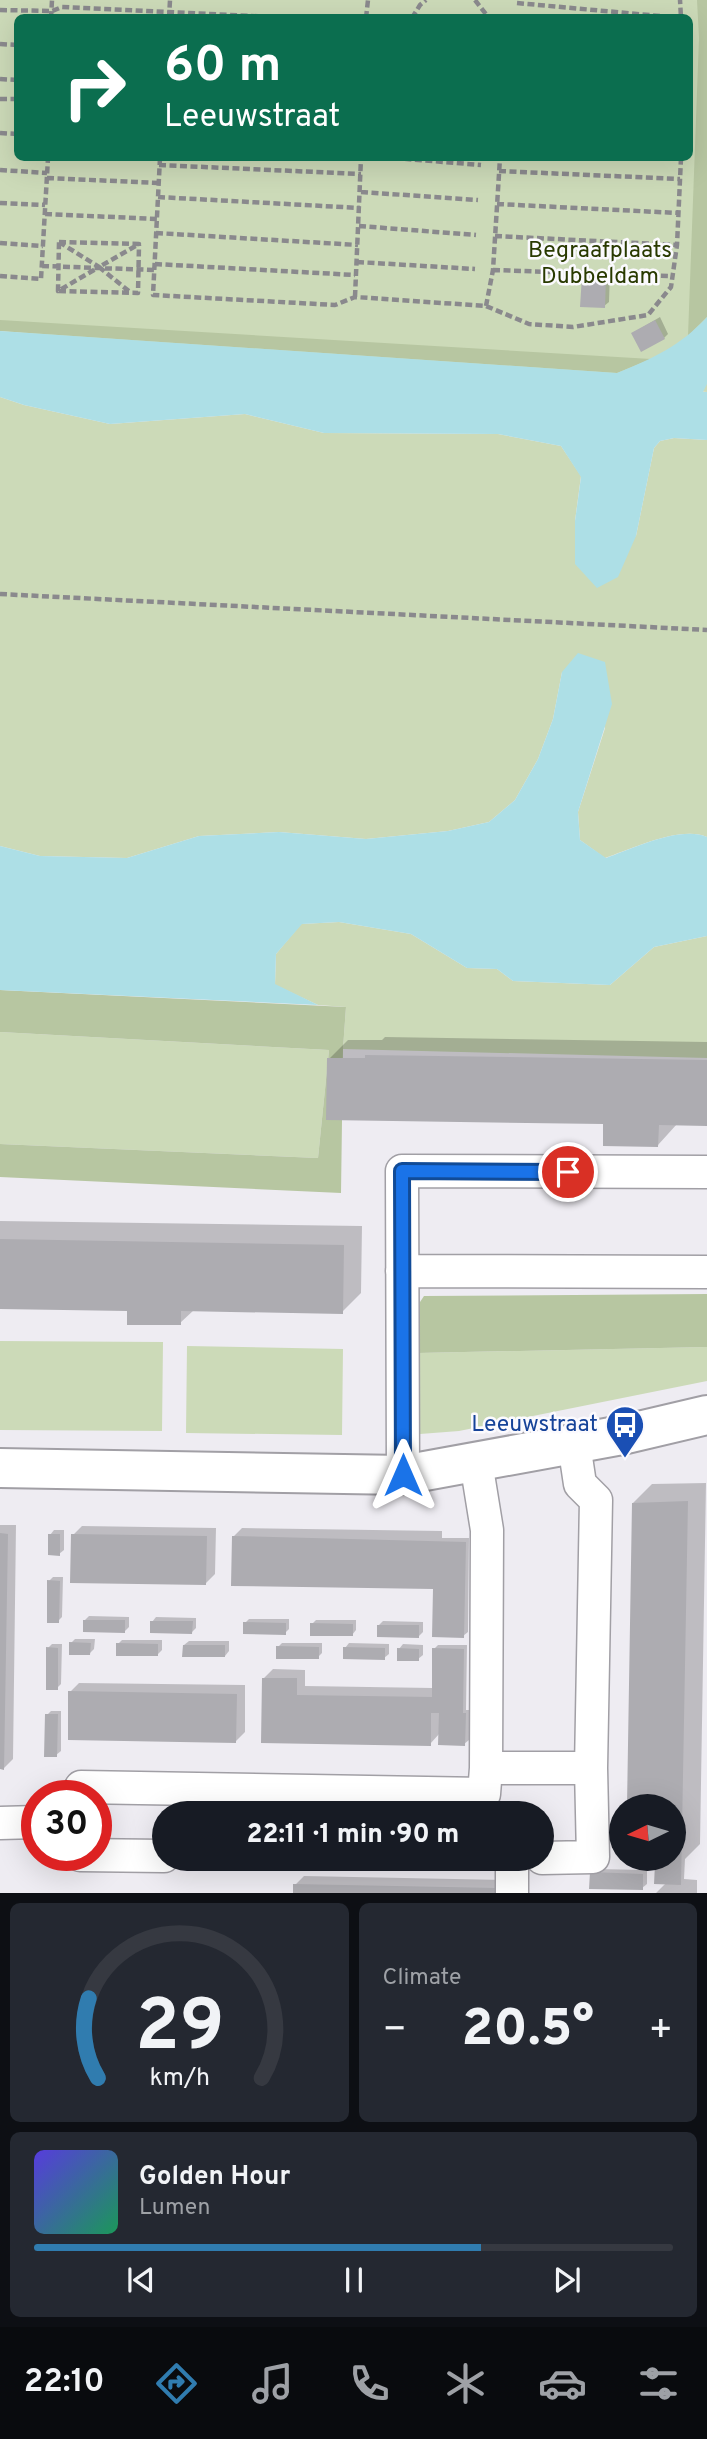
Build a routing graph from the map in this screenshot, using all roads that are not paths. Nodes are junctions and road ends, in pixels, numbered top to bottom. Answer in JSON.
{"nodes":[{"id":1,"x":707,"y":1172,"type":"edge"},
{"id":2,"x":402,"y":1271,"type":"junction"},
{"id":3,"x":707,"y":1272,"type":"edge"},
{"id":4,"x":707,"y":1415,"type":"edge"},
{"id":5,"x":574,"y":1444,"type":"junction"},
{"id":6,"x":476,"y":1462,"type":"junction"},
{"id":7,"x":0,"y":1468,"type":"edge"},
{"id":8,"x":403,"y":1475,"type":"junction"},
{"id":9,"x":486,"y":1768,"type":"junction"},
{"id":10,"x":591,"y":1768,"type":"junction"},
{"id":11,"x":112,"y":1788,"type":"edge"},
{"id":12,"x":21,"y":1822,"type":"edge"},
{"id":13,"x":0,"y":1823,"type":"edge"},
{"id":14,"x":112,"y":1855,"type":"edge"},
{"id":15,"x":152,"y":1856,"type":"edge"},
{"id":16,"x":554,"y":1858,"type":"edge"},
{"id":17,"x":512,"y":1871,"type":"edge"},
{"id":18,"x":512,"y":1893,"type":"edge"}],
"edges":[{"from":1,"to":2,"type":"street"},
{"from":2,"to":3,"type":"street"},
{"from":2,"to":8,"type":"street"},
{"from":4,"to":5,"type":"street"},
{"from":5,"to":6,"type":"street"},
{"from":5,"to":10,"type":"street"},
{"from":6,"to":8,"type":"street"},
{"from":6,"to":9,"type":"street"},
{"from":7,"to":8,"type":"street"},
{"from":9,"to":10,"type":"street"},
{"from":9,"to":11,"type":"street"},
{"from":10,"to":16,"type":"street"},
{"from":12,"to":13,"type":"street"},
{"from":14,"to":15,"type":"street"},
{"from":17,"to":18,"type":"street"}]}
